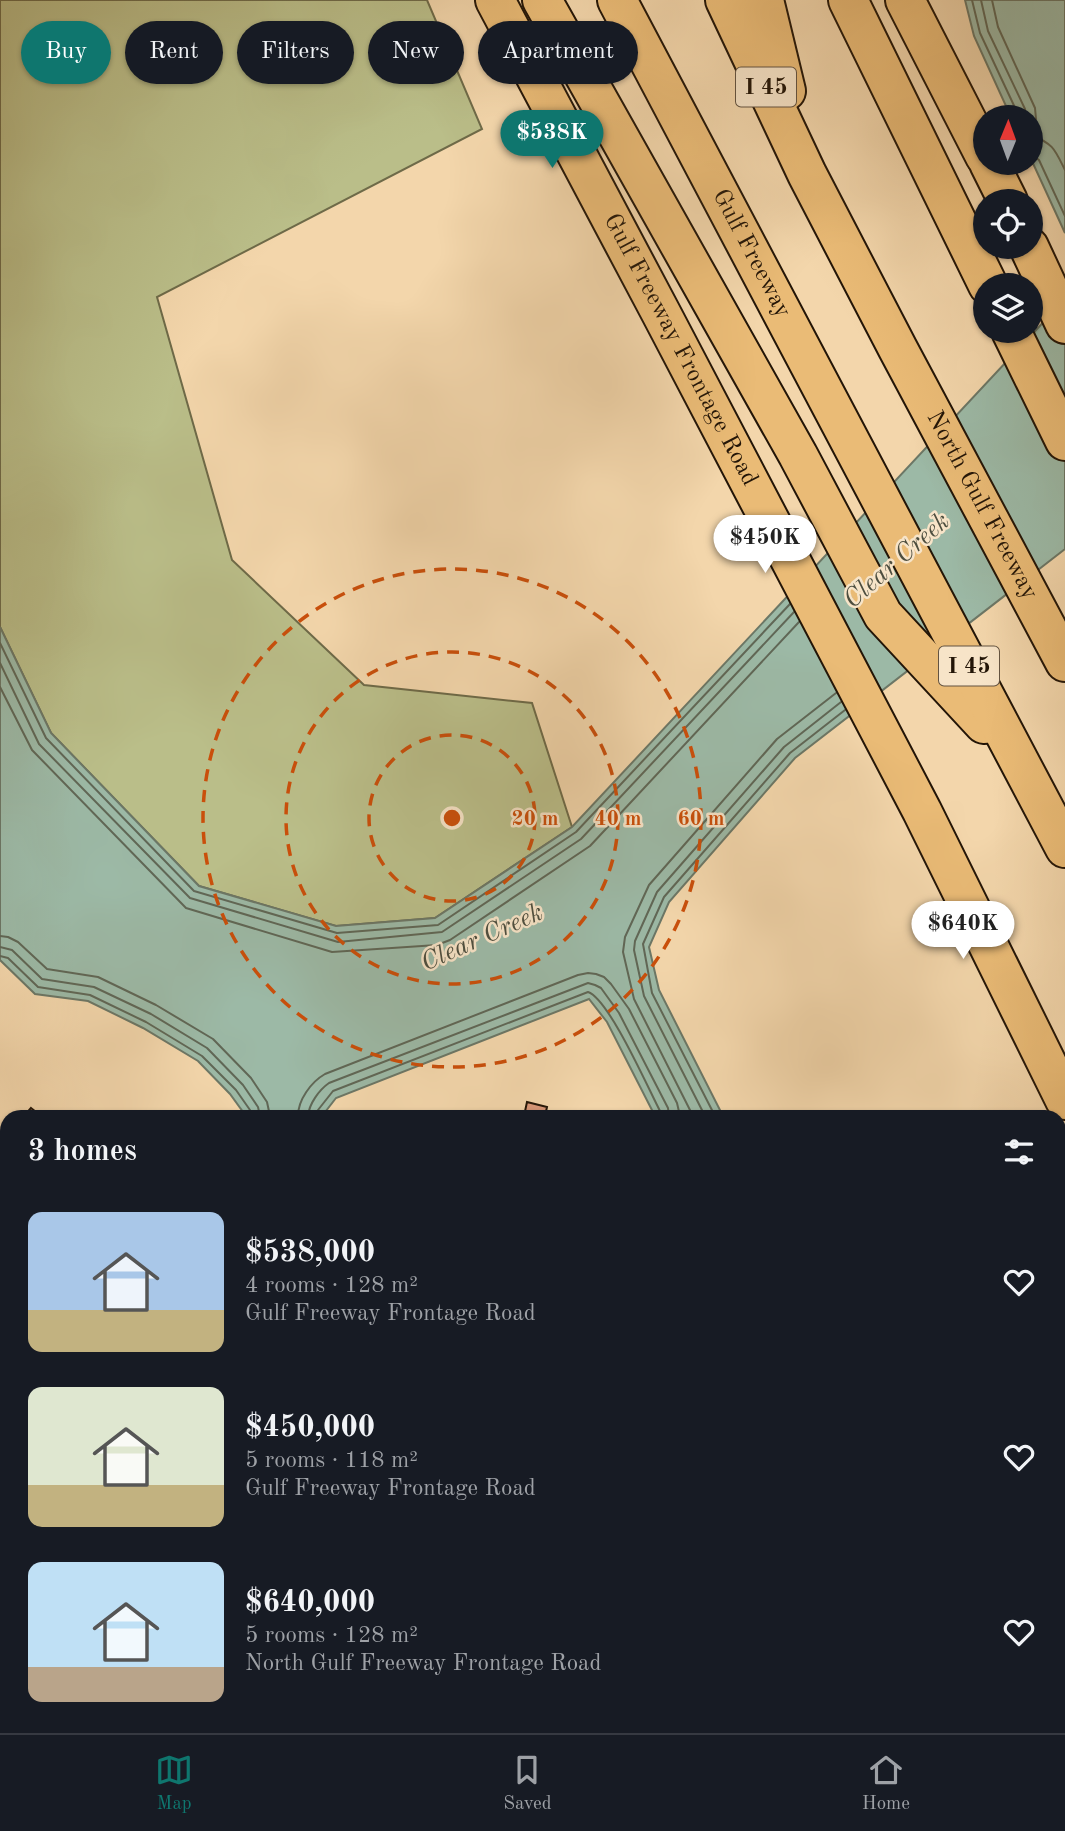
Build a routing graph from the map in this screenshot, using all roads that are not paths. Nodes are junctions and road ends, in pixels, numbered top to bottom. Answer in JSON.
{"nodes":[{"id":1,"x":495,"y":0,"type":"edge"},
{"id":2,"x":541,"y":0,"type":"edge"},
{"id":3,"x":617,"y":0,"type":"edge"},
{"id":4,"x":726,"y":0,"type":"edge"},
{"id":5,"x":764,"y":0,"type":"edge"},
{"id":6,"x":848,"y":0,"type":"edge"},
{"id":7,"x":905,"y":0,"type":"edge"},
{"id":8,"x":973,"y":133,"type":"edge"},
{"id":9,"x":807,"y":174,"type":"junction"},
{"id":10,"x":1035,"y":259,"type":"edge"},
{"id":11,"x":982,"y":273,"type":"edge"},
{"id":12,"x":1065,"y":324,"type":"edge"},
{"id":13,"x":1017,"y":343,"type":"edge"},
{"id":14,"x":1065,"y":441,"type":"edge"},
{"id":15,"x":1065,"y":663,"type":"edge"},
{"id":16,"x":1020,"y":762,"type":"junction"},
{"id":17,"x":1059,"y":836,"type":"edge"},
{"id":18,"x":1065,"y":1100,"type":"edge"}],
"edges":[{"from":1,"to":18,"type":"main road","name":"Gulf Freeway Frontage Road"},
{"from":2,"to":16,"type":"main road"},
{"from":3,"to":16,"type":"main road","name":"Gulf Freeway","number":"I 45"},
{"from":4,"to":9,"type":"main road","number":"I 45"},
{"from":5,"to":9,"type":"main road"},
{"from":6,"to":11,"type":"main road"},
{"from":7,"to":8,"type":"main road"},
{"from":9,"to":15,"type":"main road","name":"North Gulf Freeway","number":"I 45"},
{"from":10,"to":12,"type":"main road"},
{"from":13,"to":14,"type":"main road"},
{"from":16,"to":17,"type":"main road","number":"I 45"}]}
